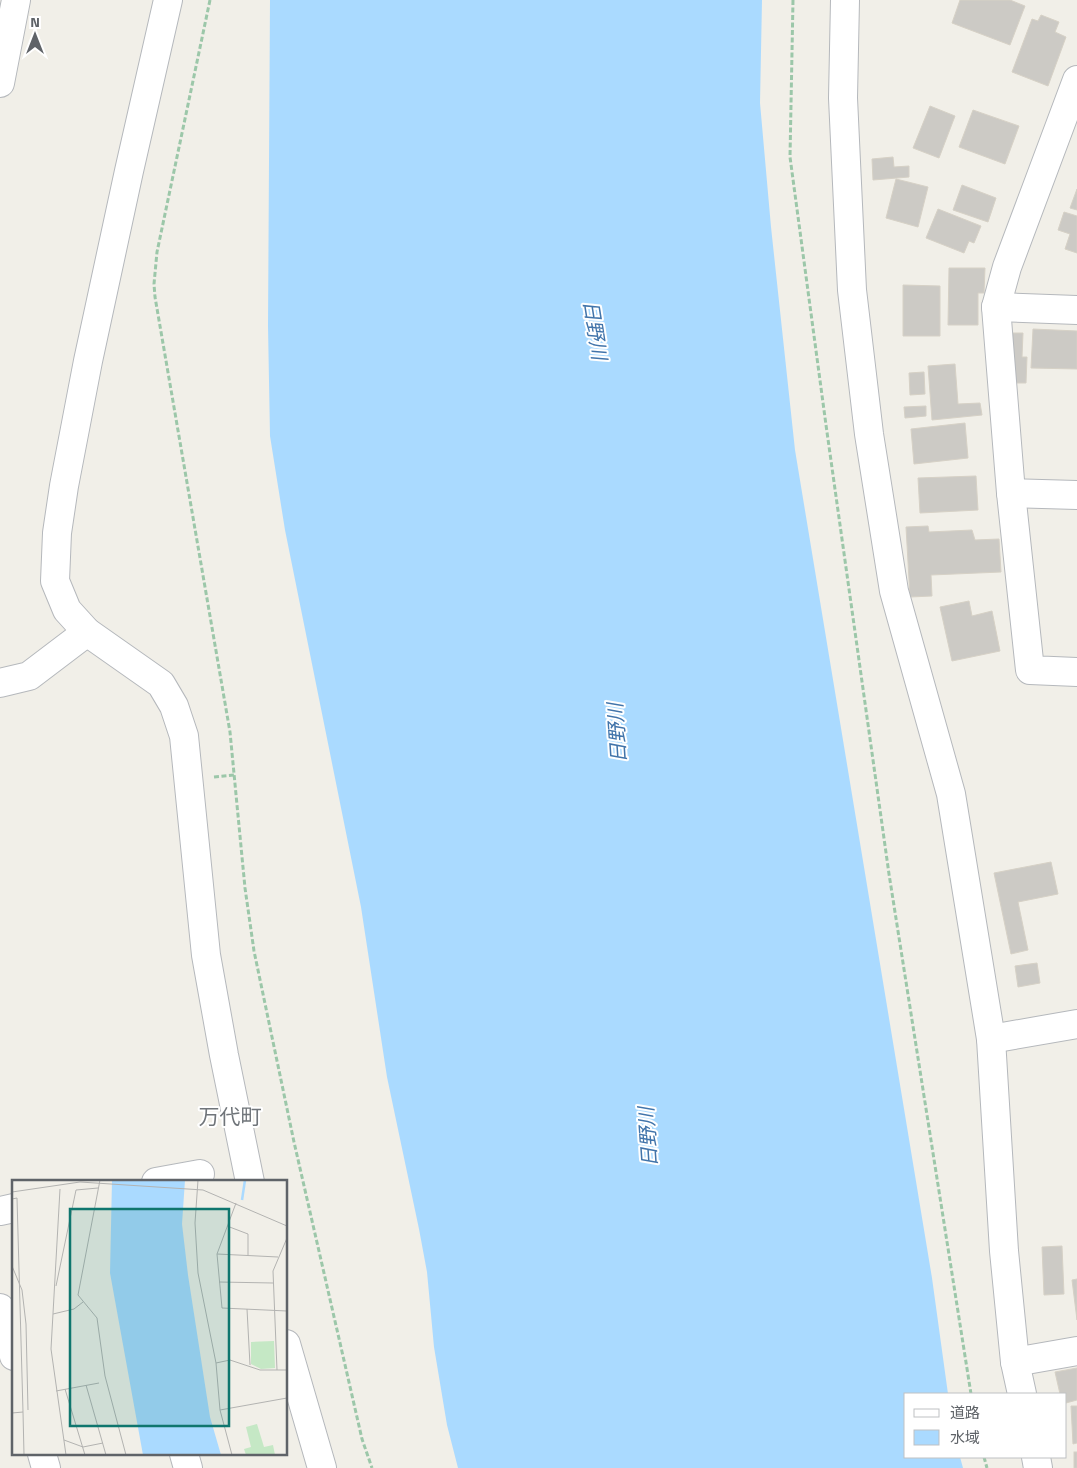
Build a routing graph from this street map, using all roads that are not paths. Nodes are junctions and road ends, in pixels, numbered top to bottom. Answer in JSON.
{"nodes":[{"id":1,"x":16,"y":0,"type":"edge"},
{"id":2,"x":168,"y":0,"type":"edge"},
{"id":3,"x":845,"y":0,"type":"edge"},
{"id":4,"x":1077,"y":80,"type":"edge"},
{"id":5,"x":0,"y":83,"type":"edge"},
{"id":6,"x":1071,"y":116,"type":"edge"},
{"id":7,"x":996,"y":307,"type":"junction"},
{"id":8,"x":1077,"y":310,"type":"edge"},
{"id":9,"x":1011,"y":493,"type":"junction"},
{"id":10,"x":1077,"y":495,"type":"edge"},
{"id":11,"x":87,"y":632,"type":"junction"},
{"id":12,"x":1077,"y":672,"type":"edge"},
{"id":13,"x":0,"y":684,"type":"edge"},
{"id":14,"x":1077,"y":1024,"type":"edge"},
{"id":15,"x":991,"y":1039,"type":"junction"},
{"id":16,"x":200,"y":1174,"type":"dead end"},
{"id":17,"x":167,"y":1180,"type":"edge"},
{"id":18,"x":250,"y":1180,"type":"edge"},
{"id":19,"x":0,"y":1308,"type":"edge"},
{"id":20,"x":12,"y":1349,"type":"edge"},
{"id":21,"x":1077,"y":1350,"type":"edge"},
{"id":22,"x":288,"y":1351,"type":"edge"},
{"id":23,"x":1015,"y":1362,"type":"junction"},
{"id":24,"x":1022,"y":1393,"type":"edge"},
{"id":25,"x":322,"y":1468,"type":"edge"}],
"edges":[{"from":1,"to":5,"type":"street"},
{"from":2,"to":11,"type":"street"},
{"from":3,"to":15,"type":"street"},
{"from":4,"to":6,"type":"street"},
{"from":6,"to":7,"type":"street"},
{"from":7,"to":8,"type":"street"},
{"from":7,"to":9,"type":"street"},
{"from":9,"to":10,"type":"street"},
{"from":9,"to":12,"type":"street"},
{"from":11,"to":13,"type":"street"},
{"from":11,"to":18,"type":"street"},
{"from":14,"to":15,"type":"street"},
{"from":15,"to":23,"type":"street"},
{"from":16,"to":17,"type":"street"},
{"from":19,"to":20,"type":"street"},
{"from":21,"to":23,"type":"street"},
{"from":22,"to":25,"type":"street"},
{"from":23,"to":24,"type":"street"}]}
